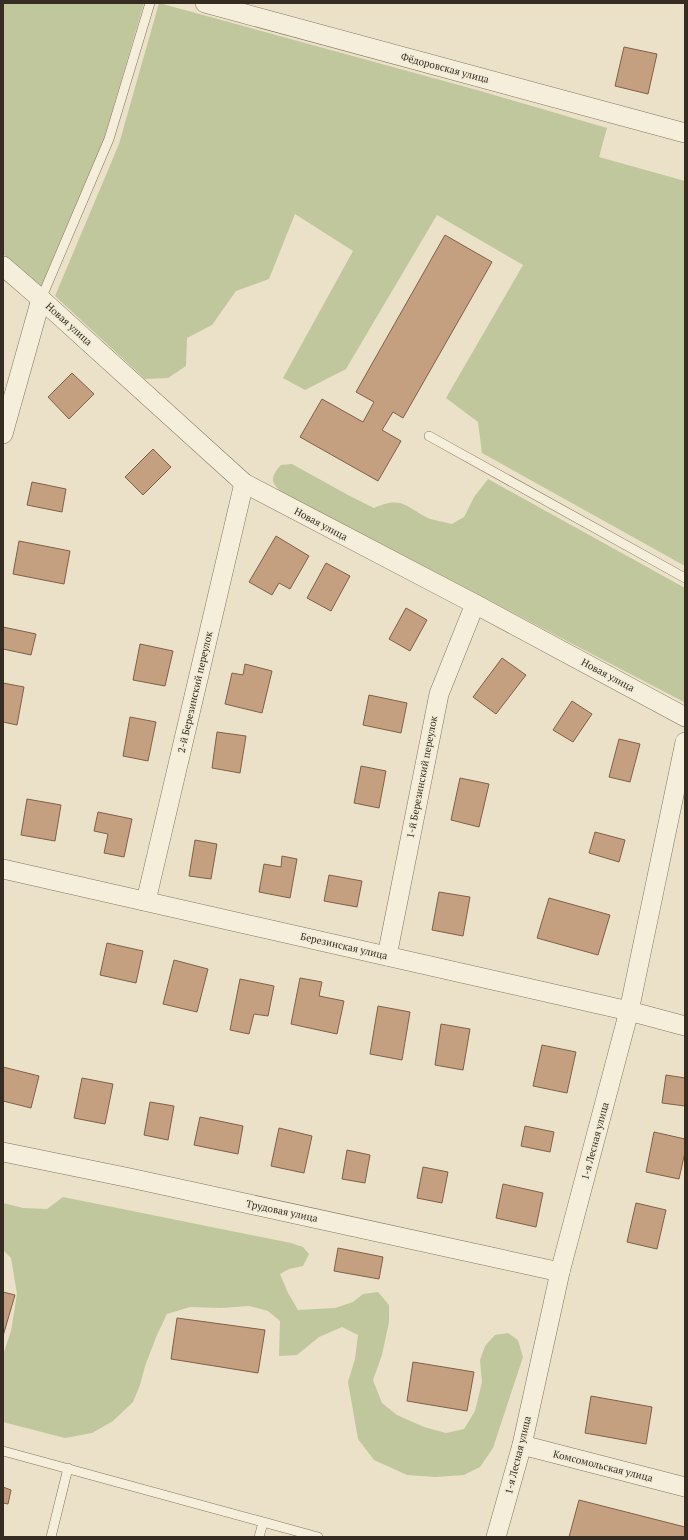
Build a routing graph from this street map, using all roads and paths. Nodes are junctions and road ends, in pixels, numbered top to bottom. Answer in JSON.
{"nodes":[{"id":1,"x":150,"y":3,"type":"edge"},
{"id":2,"x":205,"y":3,"type":"edge"},
{"id":3,"x":685,"y":133,"type":"edge"},
{"id":4,"x":3,"y":266,"type":"edge"},
{"id":5,"x":41,"y":298,"type":"junction"},
{"id":6,"x":3,"y":434,"type":"edge"},
{"id":7,"x":429,"y":436,"type":"dead end"},
{"id":8,"x":244,"y":483,"type":"junction"},
{"id":9,"x":685,"y":578,"type":"edge"},
{"id":10,"x":475,"y":604,"type":"junction"},
{"id":11,"x":685,"y":717,"type":"edge"},
{"id":12,"x":685,"y":742,"type":"edge"},
{"id":13,"x":3,"y":869,"type":"edge"},
{"id":14,"x":146,"y":901,"type":"junction"},
{"id":15,"x":387,"y":956,"type":"junction"},
{"id":16,"x":629,"y":1012,"type":"junction"},
{"id":17,"x":685,"y":1026,"type":"edge"},
{"id":18,"x":3,"y":1152,"type":"edge"},
{"id":19,"x":560,"y":1272,"type":"junction"},
{"id":20,"x":522,"y":1445,"type":"junction"},
{"id":21,"x":3,"y":1451,"type":"edge"},
{"id":22,"x":68,"y":1468,"type":"junction"},
{"id":23,"x":685,"y":1487,"type":"edge"},
{"id":24,"x":263,"y":1523,"type":"junction"},
{"id":25,"x":51,"y":1537,"type":"edge"},
{"id":26,"x":259,"y":1537,"type":"edge"},
{"id":27,"x":318,"y":1537,"type":"edge"},
{"id":28,"x":496,"y":1537,"type":"edge"}],
"edges":[{"from":1,"to":5,"type":"lane"},
{"from":2,"to":3,"type":"street","name":"Фёдоровская улица"},
{"from":4,"to":5,"type":"street","name":"Новая улица"},
{"from":5,"to":6,"type":"street"},
{"from":5,"to":8,"type":"street","name":"Новая улица"},
{"from":7,"to":9,"type":"lane"},
{"from":8,"to":10,"type":"street","name":"Новая улица"},
{"from":8,"to":14,"type":"street","name":"2-й Березинский переулок"},
{"from":10,"to":11,"type":"street","name":"Новая улица"},
{"from":10,"to":15,"type":"street","name":"1-й Березинский переулок"},
{"from":12,"to":16,"type":"street","name":"1-я Лесная улица"},
{"from":13,"to":14,"type":"street","name":"Березинская улица"},
{"from":14,"to":15,"type":"street","name":"Березинская улица"},
{"from":15,"to":16,"type":"street","name":"Березинская улица"},
{"from":16,"to":17,"type":"street","name":"Березинская улица"},
{"from":16,"to":19,"type":"street","name":"1-я Лесная улица"},
{"from":18,"to":19,"type":"street","name":"Трудовая улица"},
{"from":19,"to":20,"type":"street","name":"1-я Лесная улица"},
{"from":20,"to":23,"type":"street","name":"Комсомольская улица"},
{"from":20,"to":28,"type":"street","name":"1-я Лесная улица"},
{"from":21,"to":22,"type":"lane"},
{"from":22,"to":24,"type":"lane"},
{"from":22,"to":25,"type":"lane"},
{"from":24,"to":26,"type":"lane"},
{"from":24,"to":27,"type":"lane"}]}
